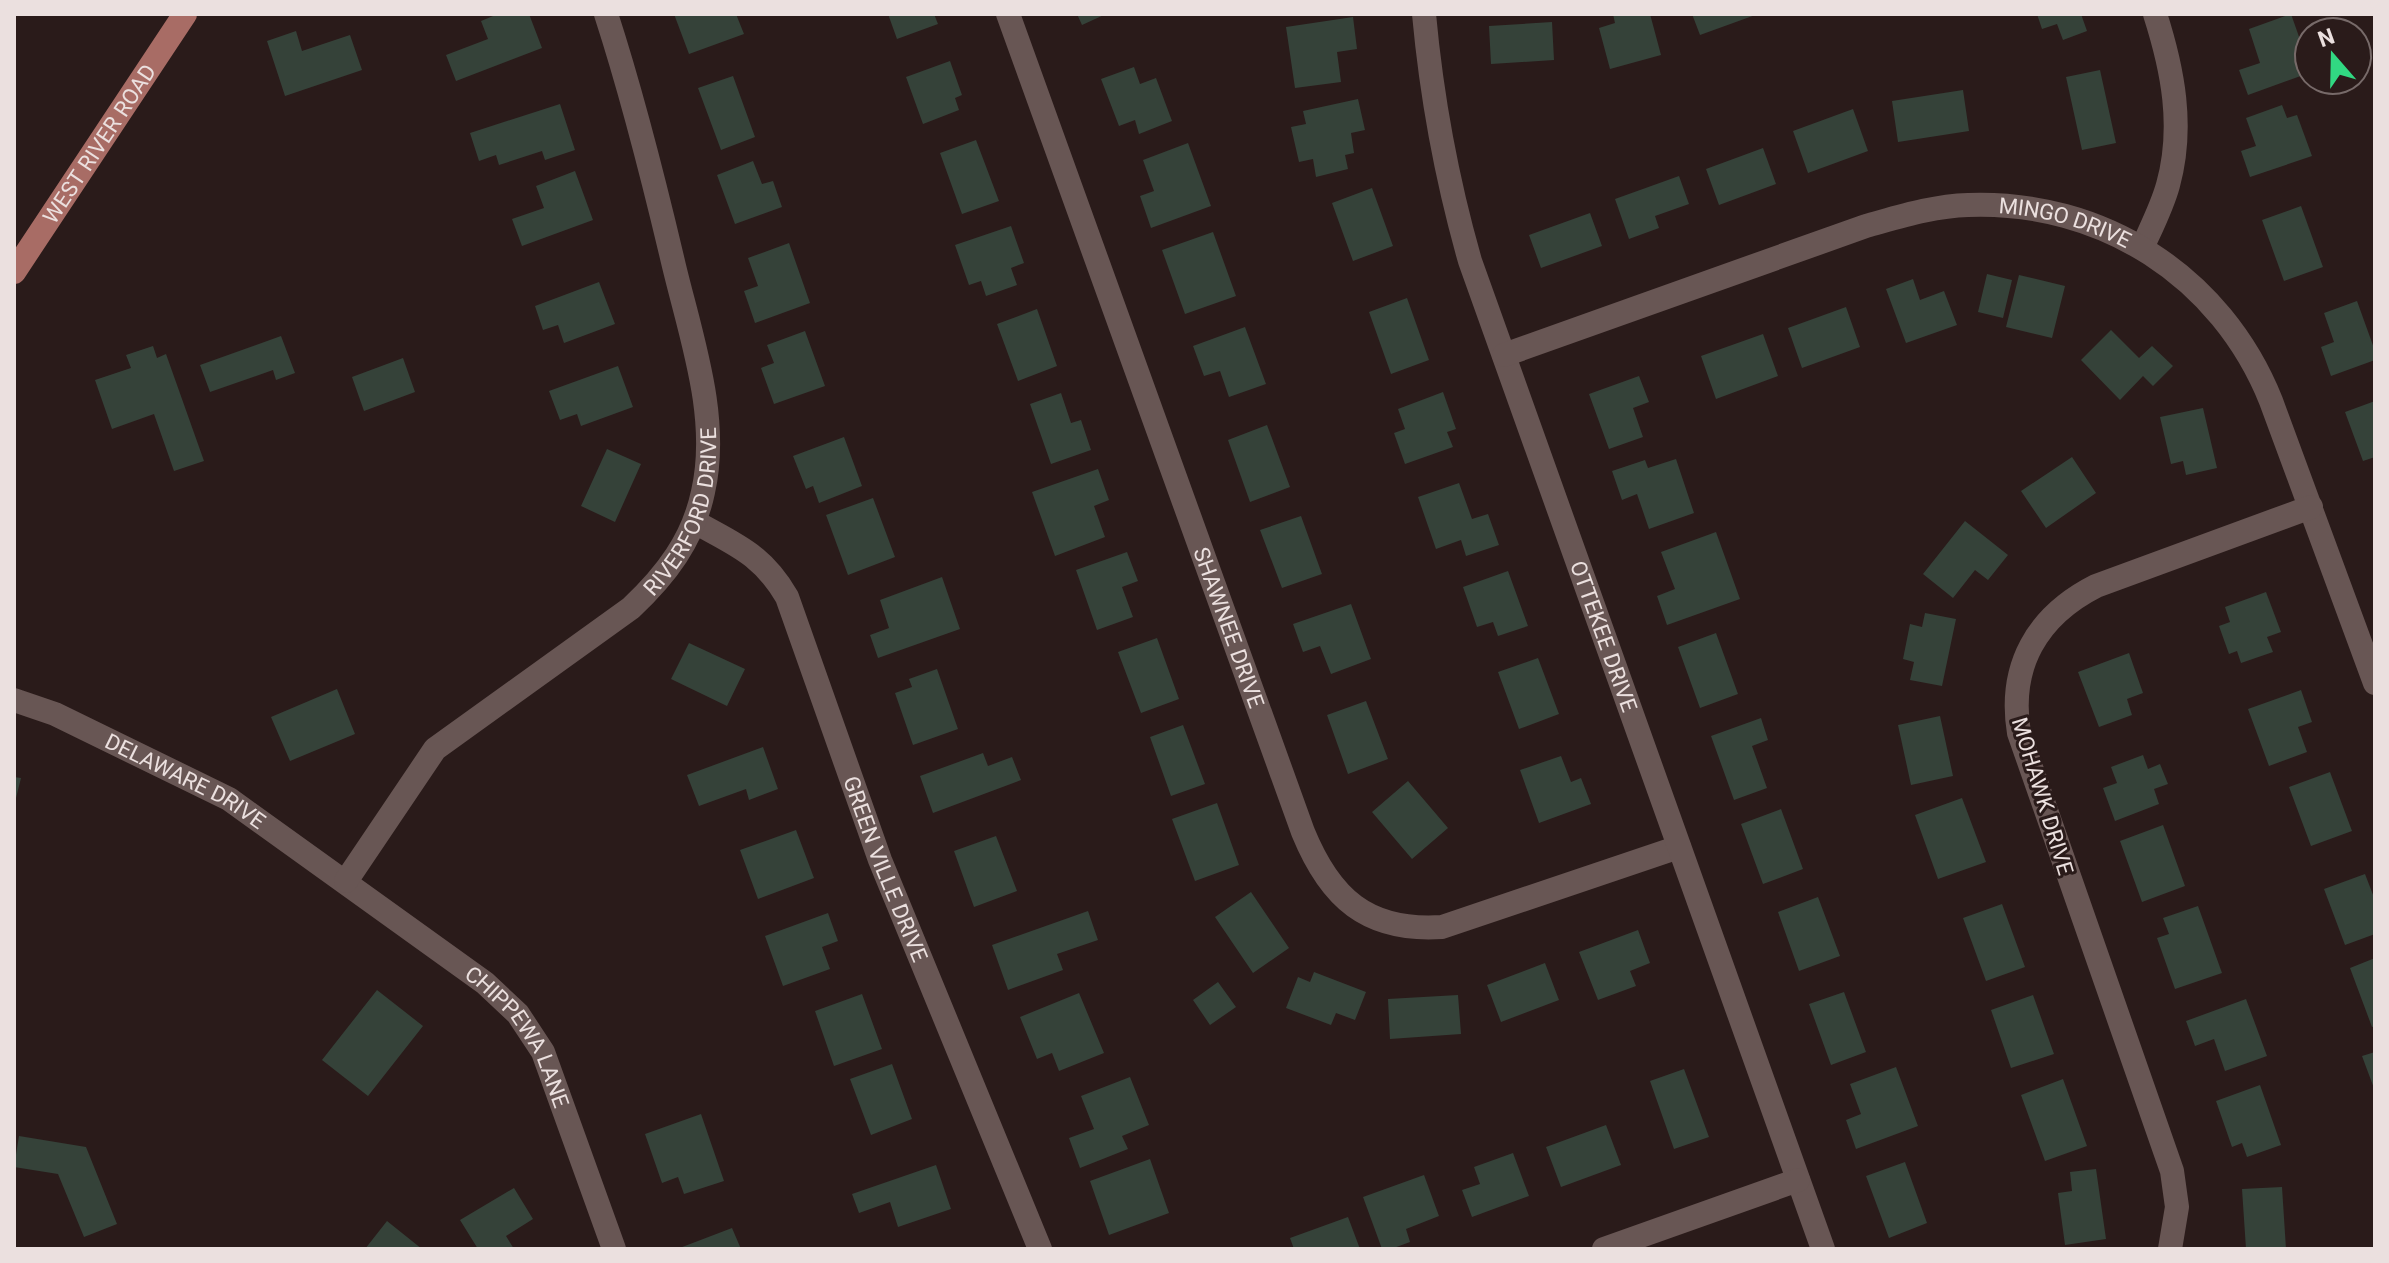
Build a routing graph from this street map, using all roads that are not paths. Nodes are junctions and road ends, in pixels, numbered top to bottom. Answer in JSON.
{"nodes":[{"id":1,"x":185,"y":14,"type":"edge"},
{"id":2,"x":606,"y":14,"type":"edge"},
{"id":3,"x":1008,"y":14,"type":"edge"},
{"id":4,"x":1424,"y":14,"type":"edge"},
{"id":5,"x":2155,"y":14,"type":"edge"},
{"id":6,"x":2142,"y":248,"type":"junction"},
{"id":7,"x":14,"y":272,"type":"edge"},
{"id":8,"x":1504,"y":355,"type":"junction"},
{"id":9,"x":2311,"y":507,"type":"junction"},
{"id":10,"x":695,"y":522,"type":"junction"},
{"id":11,"x":2375,"y":683,"type":"edge"},
{"id":12,"x":14,"y":700,"type":"edge"},
{"id":13,"x":1679,"y":847,"type":"junction"},
{"id":14,"x":346,"y":881,"type":"junction"},
{"id":15,"x":1798,"y":1180,"type":"junction"},
{"id":16,"x":614,"y":1249,"type":"edge"},
{"id":17,"x":1040,"y":1249,"type":"edge"},
{"id":18,"x":1604,"y":1249,"type":"edge"},
{"id":19,"x":1823,"y":1249,"type":"edge"},
{"id":20,"x":2170,"y":1249,"type":"edge"}],
"edges":[{"from":1,"to":7,"type":"main road","name":"WEST RIVER ROAD"},
{"from":2,"to":10,"type":"street","name":"RIVERFORD DRIVE"},
{"from":3,"to":13,"type":"street","name":"SHAWNEE DRIVE"},
{"from":4,"to":8,"type":"street","name":"OTTEKEE DRIVE"},
{"from":5,"to":6,"type":"street"},
{"from":6,"to":8,"type":"street","name":"MINGO DRIVE"},
{"from":6,"to":9,"type":"street","name":"MINGO DRIVE"},
{"from":8,"to":13,"type":"street","name":"OTTEKEE DRIVE"},
{"from":9,"to":11,"type":"street","name":"MINGO DRIVE"},
{"from":9,"to":20,"type":"street","name":"MOHAWK DRIVE"},
{"from":10,"to":14,"type":"street","name":"RIVERFORD DRIVE"},
{"from":10,"to":17,"type":"street","name":"GREEN VILLE DRIVE"},
{"from":12,"to":14,"type":"street","name":"DELAWARE DRIVE"},
{"from":13,"to":15,"type":"street","name":"OTTEKEE DRIVE"},
{"from":14,"to":16,"type":"street","name":"CHIPPEWA LANE"},
{"from":15,"to":18,"type":"street"},
{"from":15,"to":19,"type":"street","name":"OTTEKEE DRIVE"}]}
